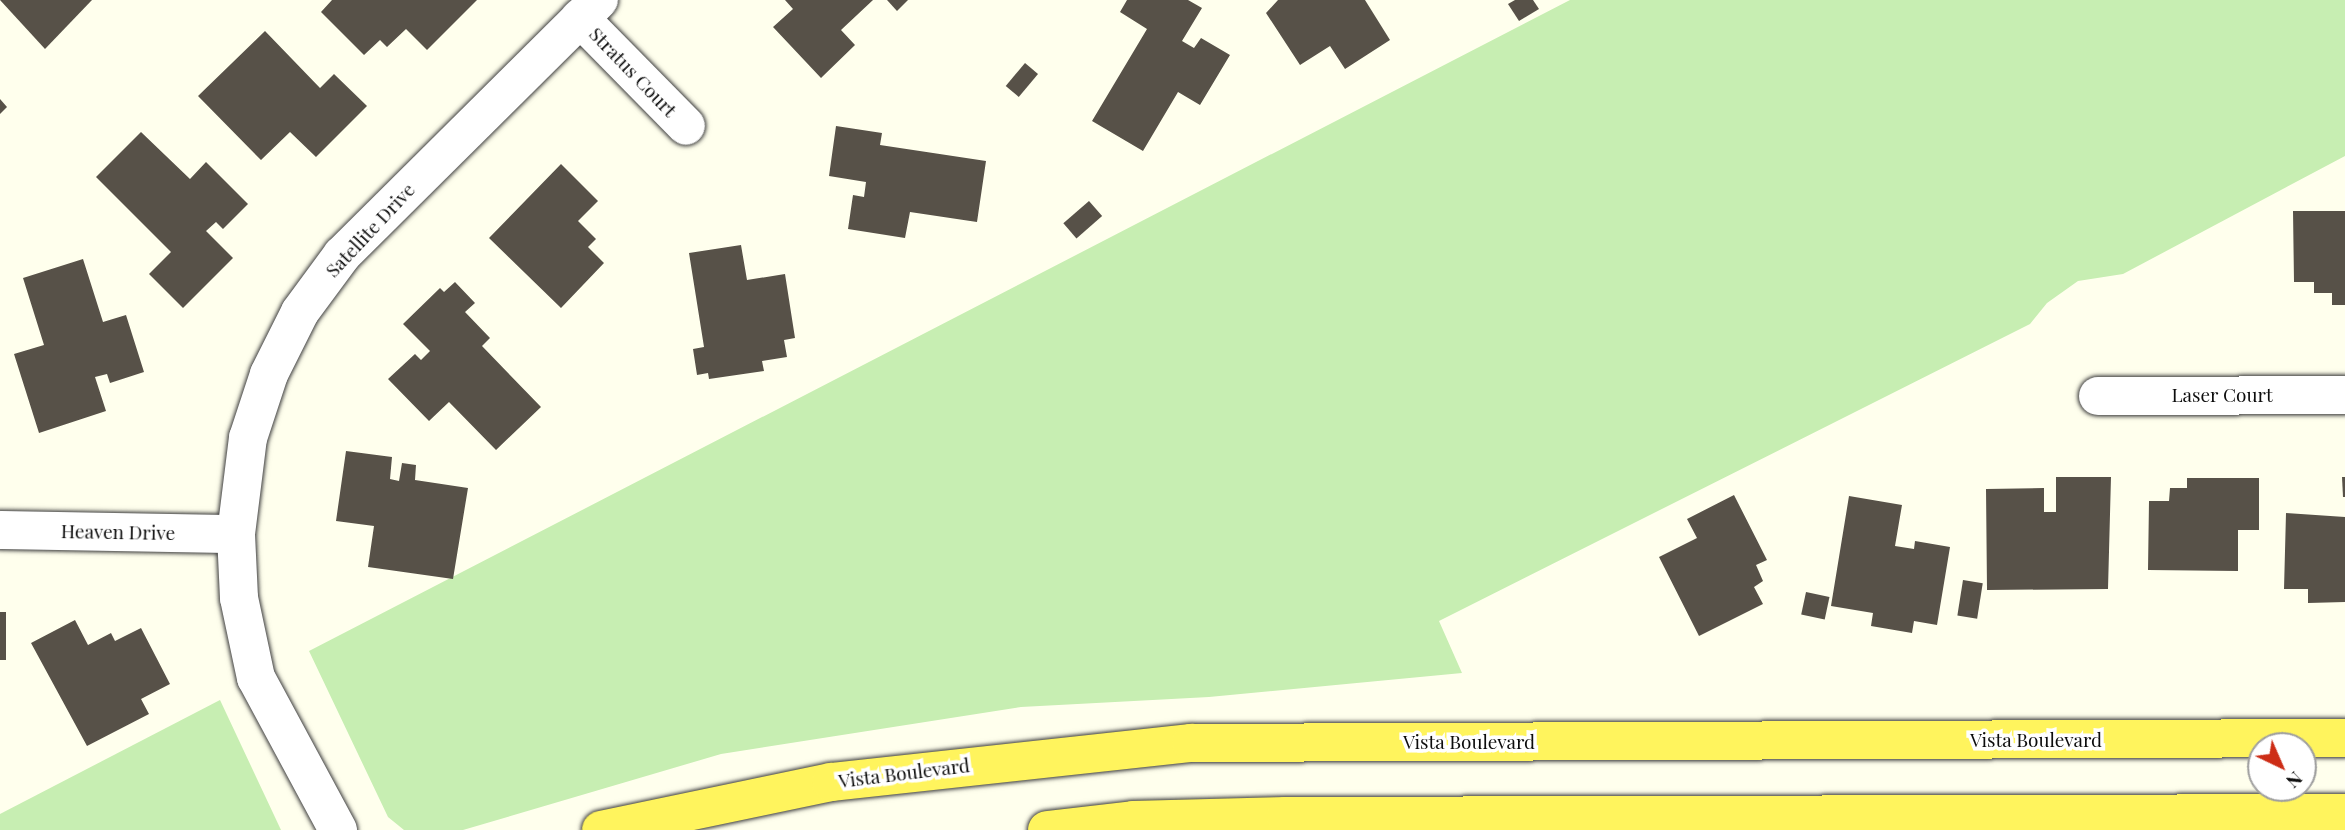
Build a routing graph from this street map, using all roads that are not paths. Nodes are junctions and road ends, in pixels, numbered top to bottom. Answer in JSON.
{"nodes":[{"id":1,"x":590,"y":9,"type":"edge"},
{"id":2,"x":686,"y":126,"type":"dead end"},
{"id":3,"x":2345,"y":395,"type":"edge"},
{"id":4,"x":2098,"y":396,"type":"dead end"},
{"id":5,"x":0,"y":530,"type":"edge"},
{"id":6,"x":236,"y":534,"type":"junction"},
{"id":7,"x":2345,"y":738,"type":"edge"},
{"id":8,"x":2345,"y":813,"type":"edge"},
{"id":9,"x":338,"y":830,"type":"edge"},
{"id":10,"x":601,"y":830,"type":"edge"},
{"id":11,"x":1047,"y":830,"type":"edge"}],
"edges":[{"from":1,"to":2,"type":"street","name":"Stratus Court"},
{"from":1,"to":6,"type":"street","name":"Satellite Drive"},
{"from":3,"to":4,"type":"street","name":"Laser Court"},
{"from":5,"to":6,"type":"street","name":"Heaven Drive"},
{"from":6,"to":9,"type":"street","name":"Satellite Drive"},
{"from":7,"to":10,"type":"main road","name":"Vista Boulevard"},
{"from":8,"to":11,"type":"main road"}]}
